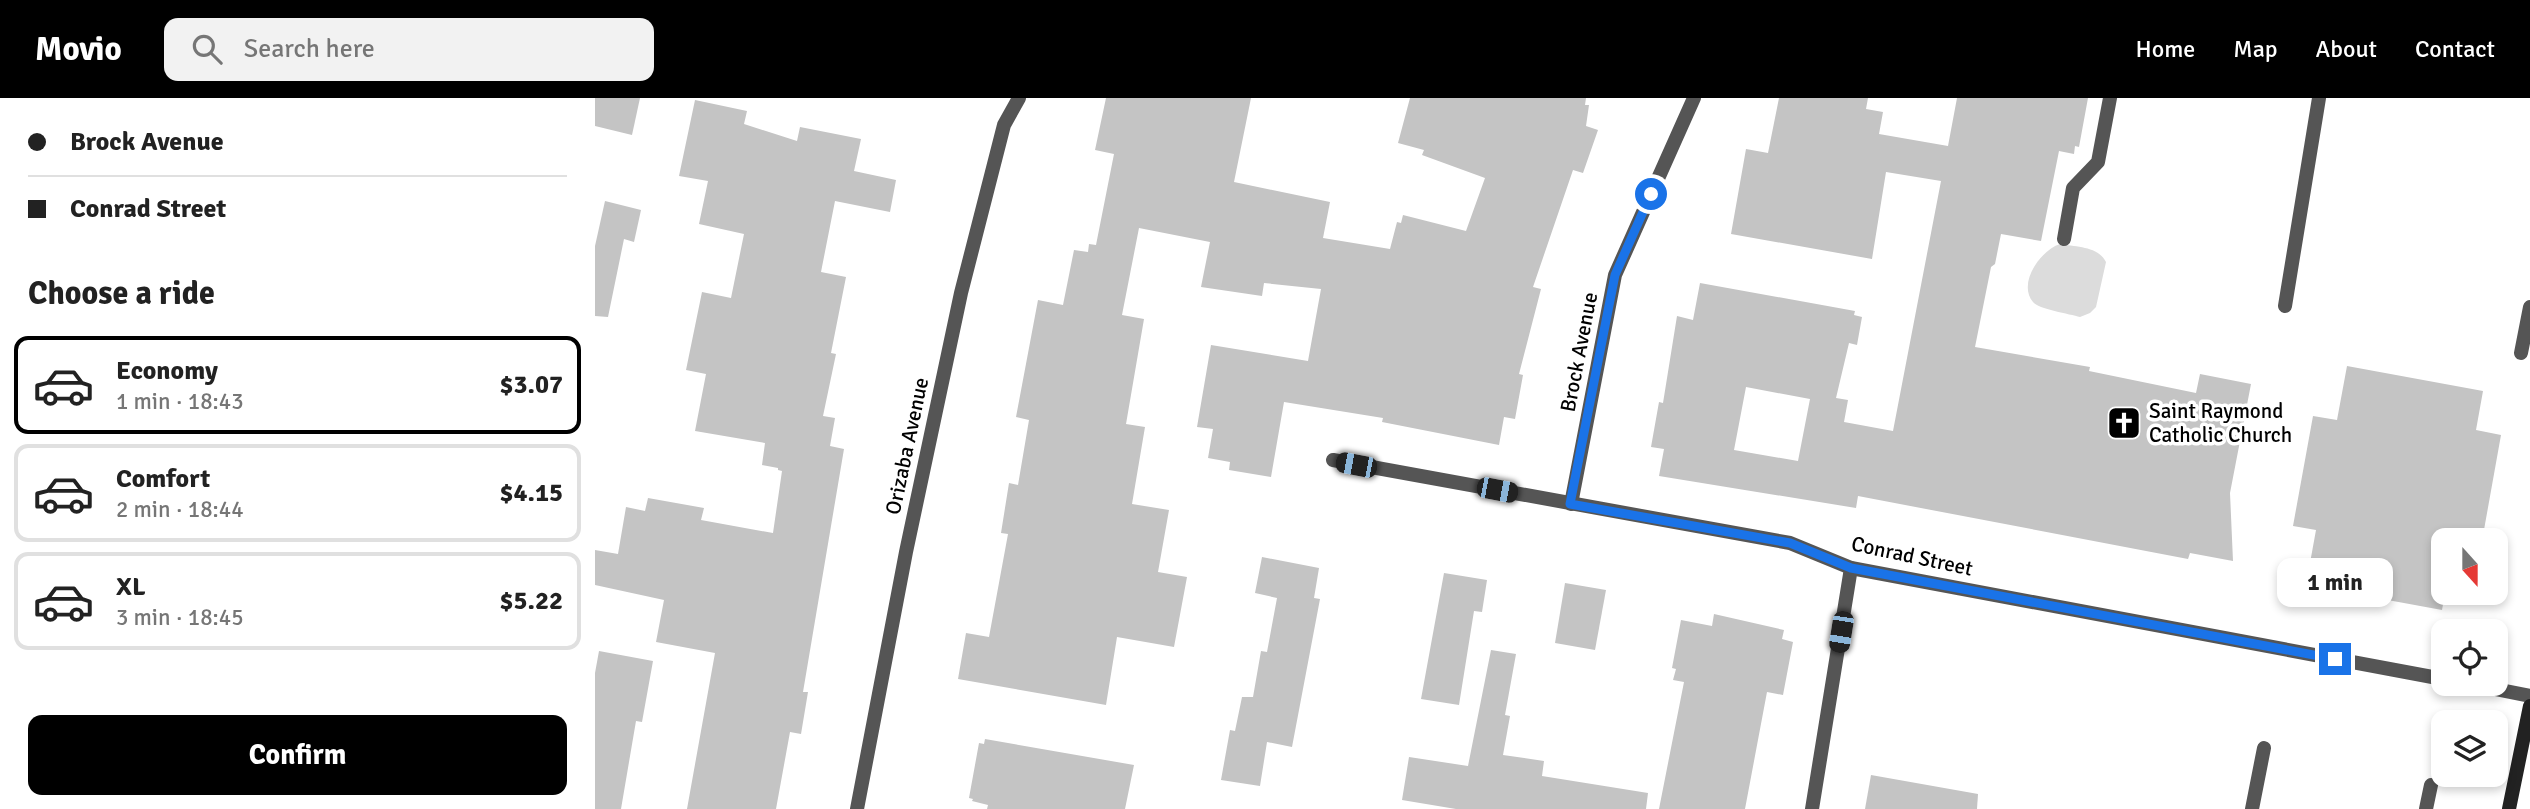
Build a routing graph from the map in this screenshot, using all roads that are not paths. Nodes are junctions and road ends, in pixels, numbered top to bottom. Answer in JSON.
{"nodes":[{"id":1,"x":1019,"y":98,"type":"edge"},
{"id":2,"x":1694,"y":98,"type":"edge"},
{"id":3,"x":2110,"y":98,"type":"edge"},
{"id":4,"x":2319,"y":98,"type":"edge"},
{"id":5,"x":2064,"y":239,"type":"dead end"},
{"id":6,"x":2285,"y":306,"type":"dead end"},
{"id":7,"x":2530,"y":307,"type":"edge"},
{"id":8,"x":2521,"y":353,"type":"dead end"},
{"id":9,"x":1333,"y":460,"type":"dead end"},
{"id":10,"x":1570,"y":504,"type":"junction"},
{"id":11,"x":1851,"y":568,"type":"junction"},
{"id":12,"x":2431,"y":677,"type":"edge"},
{"id":13,"x":2508,"y":692,"type":"edge"},
{"id":14,"x":2530,"y":696,"type":"edge"},
{"id":15,"x":2530,"y":706,"type":"edge"},
{"id":16,"x":2264,"y":748,"type":"dead end"},
{"id":17,"x":2431,"y":785,"type":"dead end"},
{"id":18,"x":857,"y":809,"type":"edge"},
{"id":19,"x":1812,"y":809,"type":"edge"},
{"id":20,"x":2252,"y":809,"type":"edge"},
{"id":21,"x":2426,"y":809,"type":"edge"},
{"id":22,"x":2509,"y":809,"type":"edge"}],
"edges":[{"from":1,"to":18,"type":"street","name":"Orizaba Avenue"},
{"from":2,"to":10,"type":"street","name":"Brock Avenue"},
{"from":3,"to":5,"type":"street"},
{"from":4,"to":6,"type":"street"},
{"from":7,"to":8,"type":"street"},
{"from":9,"to":10,"type":"street","name":"Conrad Street"},
{"from":10,"to":11,"type":"street","name":"Conrad Street"},
{"from":11,"to":12,"type":"street","name":"Conrad Street"},
{"from":11,"to":19,"type":"street"},
{"from":13,"to":14,"type":"street"},
{"from":15,"to":22,"type":"main road"},
{"from":16,"to":20,"type":"street"},
{"from":17,"to":21,"type":"street"}]}
